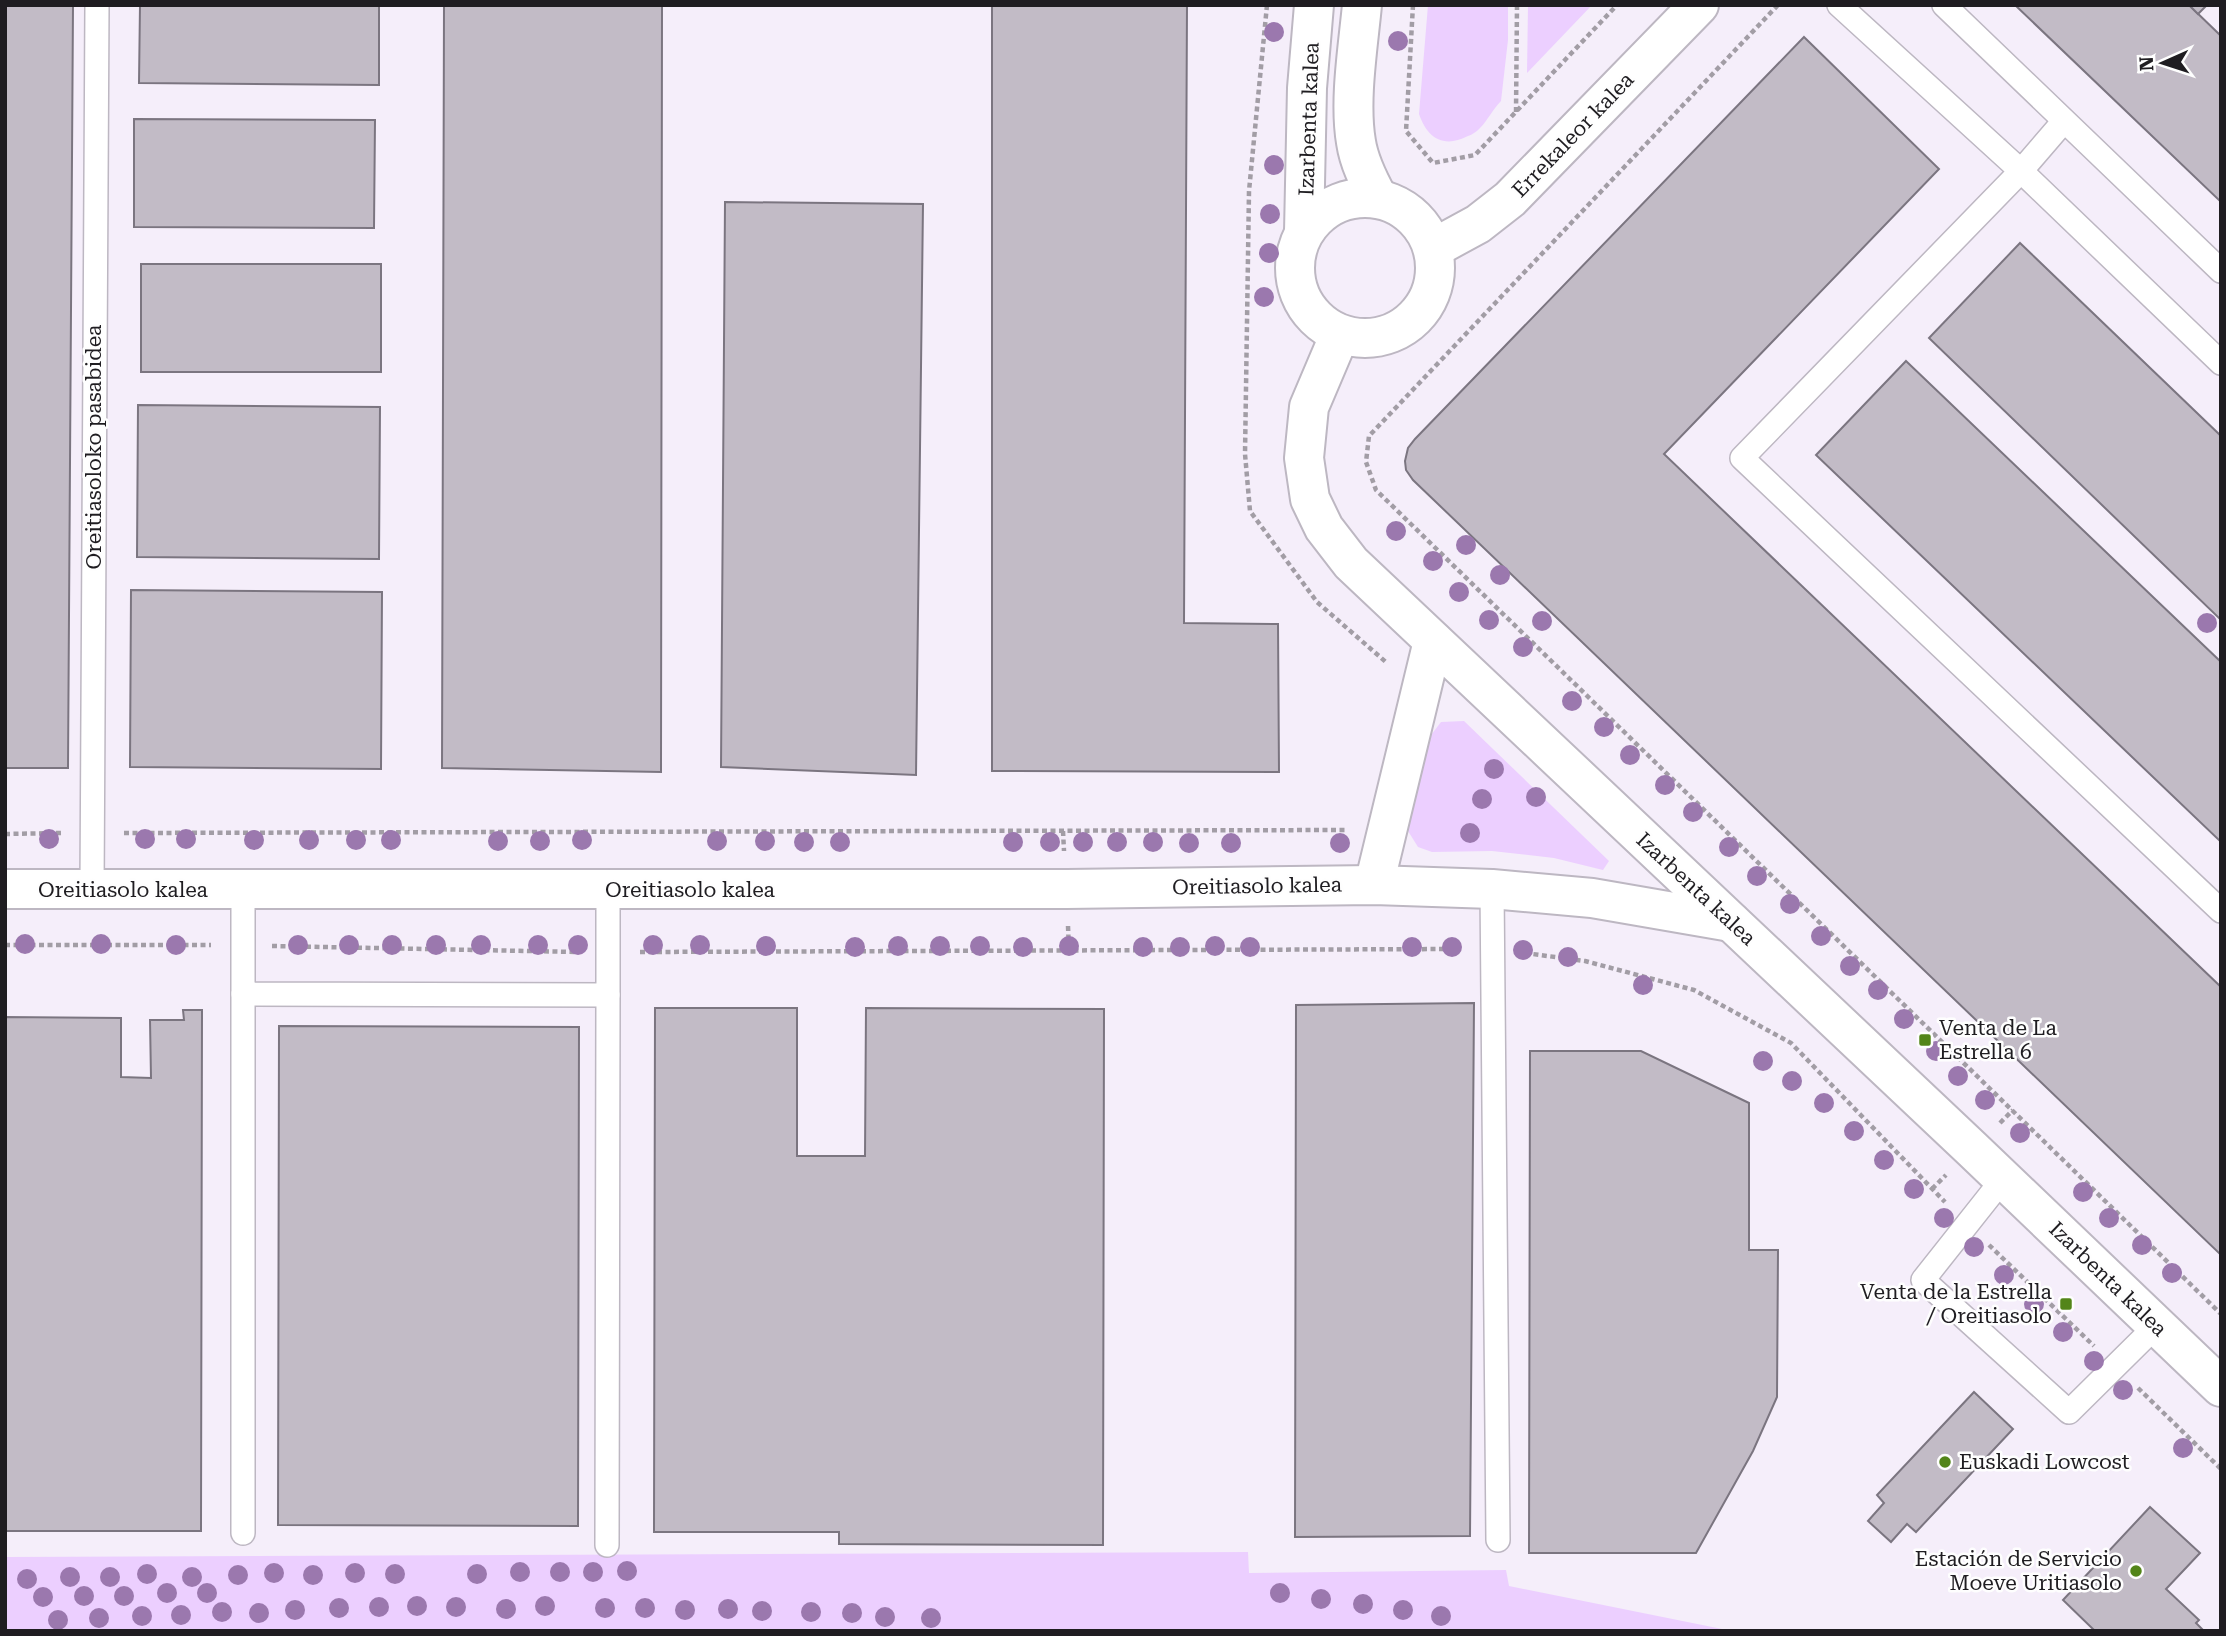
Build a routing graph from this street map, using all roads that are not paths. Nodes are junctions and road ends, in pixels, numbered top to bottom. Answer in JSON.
{"nodes":[{"id":1,"x":97,"y":5,"type":"edge"},
{"id":2,"x":1314,"y":5,"type":"edge"},
{"id":3,"x":1362,"y":5,"type":"edge"},
{"id":4,"x":1699,"y":5,"type":"edge"},
{"id":5,"x":1839,"y":5,"type":"edge"},
{"id":6,"x":1944,"y":5,"type":"edge"},
{"id":7,"x":2064,"y":121,"type":"junction"},
{"id":8,"x":2021,"y":171,"type":"junction"},
{"id":9,"x":1378,"y":198,"type":"junction"},
{"id":10,"x":1304,"y":233,"type":"junction"},
{"id":11,"x":1434,"y":248,"type":"junction"},
{"id":12,"x":2221,"y":271,"type":"edge"},
{"id":13,"x":1340,"y":334,"type":"junction"},
{"id":14,"x":2221,"y":363,"type":"edge"},
{"id":15,"x":1433,"y":641,"type":"junction"},
{"id":16,"x":1374,"y":885,"type":"junction"},
{"id":17,"x":1492,"y":888,"type":"junction"},
{"id":18,"x":5,"y":889,"type":"edge"},
{"id":19,"x":92,"y":890,"type":"junction"},
{"id":20,"x":243,"y":890,"type":"junction"},
{"id":21,"x":608,"y":890,"type":"junction"},
{"id":22,"x":2221,"y":912,"type":"edge"},
{"id":23,"x":1731,"y":922,"type":"junction"},
{"id":24,"x":243,"y":994,"type":"junction"},
{"id":25,"x":608,"y":995,"type":"junction"},
{"id":26,"x":2003,"y":1179,"type":"junction"},
{"id":27,"x":2156,"y":1326,"type":"junction"},
{"id":28,"x":2219,"y":1382,"type":"edge"},
{"id":29,"x":243,"y":1533,"type":"dead end"},
{"id":30,"x":1498,"y":1540,"type":"dead end"},
{"id":31,"x":607,"y":1545,"type":"dead end"}],
"edges":[{"from":1,"to":19,"type":"lane","name":"Oreitiasoloko pasabidea"},
{"from":2,"to":10,"type":"street","name":"Izarbenta kalea"},
{"from":3,"to":9,"type":"street"},
{"from":4,"to":11,"type":"street","name":"Errekaleor kalea"},
{"from":5,"to":8,"type":"lane"},
{"from":6,"to":7,"type":"lane"},
{"from":7,"to":8,"type":"lane"},
{"from":7,"to":12,"type":"lane"},
{"from":8,"to":14,"type":"lane"},
{"from":8,"to":22,"type":"lane"},
{"from":9,"to":10,"type":"street"},
{"from":9,"to":11,"type":"street"},
{"from":10,"to":13,"type":"street"},
{"from":11,"to":13,"type":"street"},
{"from":13,"to":15,"type":"street","name":"Izarbenta kalea"},
{"from":15,"to":16,"type":"street"},
{"from":15,"to":23,"type":"street","name":"Izarbenta kalea"},
{"from":16,"to":17,"type":"street","name":"Oreitiasolo kalea"},
{"from":16,"to":21,"type":"street","name":"Oreitiasolo kalea"},
{"from":17,"to":23,"type":"street","name":"Oreitiasolo kalea"},
{"from":17,"to":30,"type":"lane"},
{"from":18,"to":19,"type":"street","name":"Oreitiasolo kalea"},
{"from":19,"to":20,"type":"street","name":"Oreitiasolo kalea"},
{"from":20,"to":21,"type":"street","name":"Oreitiasolo kalea"},
{"from":20,"to":24,"type":"lane"},
{"from":21,"to":25,"type":"lane"},
{"from":23,"to":26,"type":"street","name":"Izarbenta kalea"},
{"from":24,"to":25,"type":"lane"},
{"from":24,"to":29,"type":"lane"},
{"from":25,"to":31,"type":"lane"},
{"from":26,"to":27,"type":"street","name":"Izarbenta kalea"},
{"from":26,"to":27,"type":"lane"},
{"from":27,"to":28,"type":"street","name":"Izarbenta kalea"}]}
